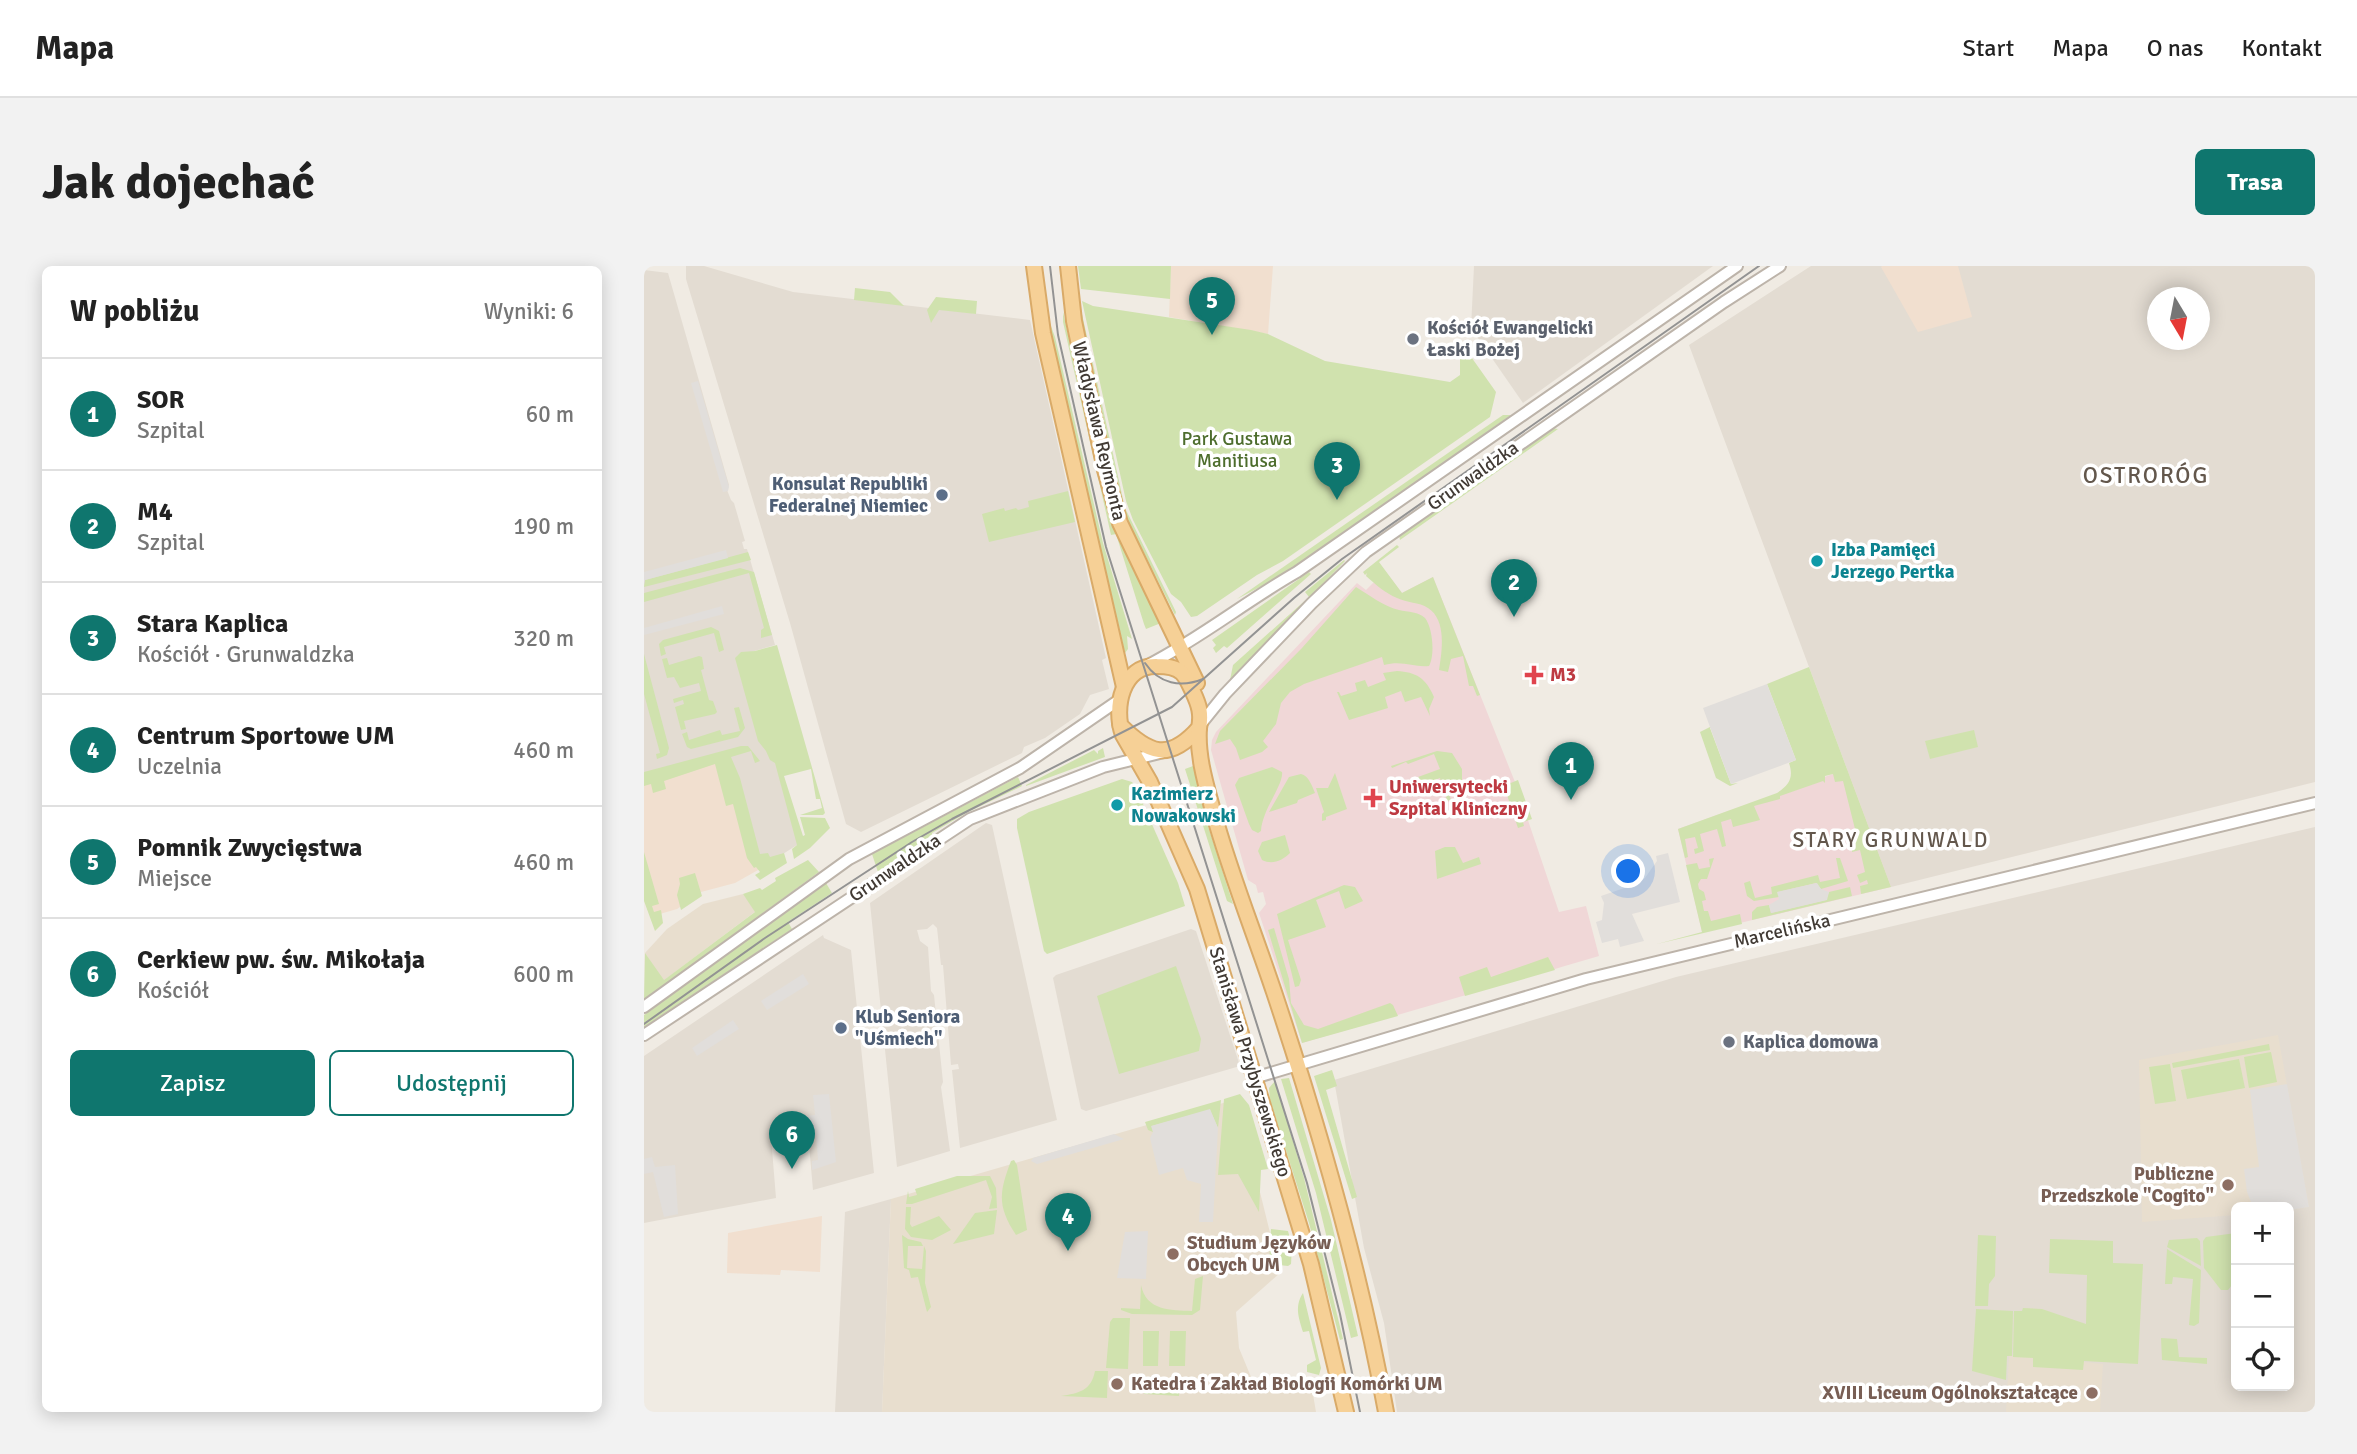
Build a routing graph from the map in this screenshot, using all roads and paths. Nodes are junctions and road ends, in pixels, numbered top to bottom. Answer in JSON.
{"nodes":[{"id":1,"x":1034,"y":266,"type":"edge"},
{"id":2,"x":1068,"y":266,"type":"edge"},
{"id":3,"x":1737,"y":266,"type":"edge"},
{"id":4,"x":1780,"y":266,"type":"edge"},
{"id":5,"x":1711,"y":284,"type":"junction"},
{"id":6,"x":1724,"y":302,"type":"junction"},
{"id":7,"x":1181,"y":648,"type":"junction"},
{"id":8,"x":1146,"y":666,"type":"junction"},
{"id":9,"x":1122,"y":694,"type":"junction"},
{"id":10,"x":1200,"y":706,"type":"junction"},
{"id":11,"x":1120,"y":725,"type":"junction"},
{"id":12,"x":1199,"y":727,"type":"junction"},
{"id":13,"x":1171,"y":750,"type":"junction"},
{"id":14,"x":1136,"y":758,"type":"junction"},
{"id":15,"x":2315,"y":803,"type":"edge"},
{"id":16,"x":644,"y":1007,"type":"edge"},
{"id":17,"x":644,"y":1035,"type":"edge"},
{"id":18,"x":1297,"y":1063,"type":"junction"},
{"id":19,"x":1254,"y":1078,"type":"junction"},
{"id":20,"x":1346,"y":1412,"type":"edge"},
{"id":21,"x":1386,"y":1412,"type":"edge"}],
"edges":[{"from":1,"to":9,"type":"main road","name":"Władysława Reymonta"},
{"from":2,"to":7,"type":"main road","name":"Władysława Reymonta"},
{"from":3,"to":5,"type":"street","name":"Grunwaldzka"},
{"from":4,"to":6,"type":"street","name":"Grunwaldzka"},
{"from":5,"to":6,"type":"street"},
{"from":5,"to":7,"type":"street","name":"Grunwaldzka"},
{"from":6,"to":12,"type":"street","name":"Grunwaldzka"},
{"from":7,"to":8,"type":"street","name":"Grunwaldzka"},
{"from":7,"to":10,"type":"main road","name":"Władysława Reymonta"},
{"from":8,"to":9,"type":"main road"},
{"from":8,"to":10,"type":"main road"},
{"from":9,"to":11,"type":"main road"},
{"from":9,"to":16,"type":"street","name":"Grunwaldzka"},
{"from":10,"to":12,"type":"main road"},
{"from":11,"to":13,"type":"main road"},
{"from":11,"to":14,"type":"main road","name":"Stanisława Przybyszewskiego"},
{"from":12,"to":13,"type":"main road"},
{"from":12,"to":18,"type":"main road"},
{"from":13,"to":14,"type":"street","name":"Grunwaldzka"},
{"from":14,"to":17,"type":"street","name":"Grunwaldzka"},
{"from":14,"to":19,"type":"main road","name":"Stanisława Przybyszewskiego"},
{"from":15,"to":18,"type":"street","name":"Marcelińska"},
{"from":18,"to":19,"type":"street","name":"Marcelińska"},
{"from":18,"to":21,"type":"main road"},
{"from":19,"to":20,"type":"main road","name":"Stanisława Przybyszewskiego"}]}
